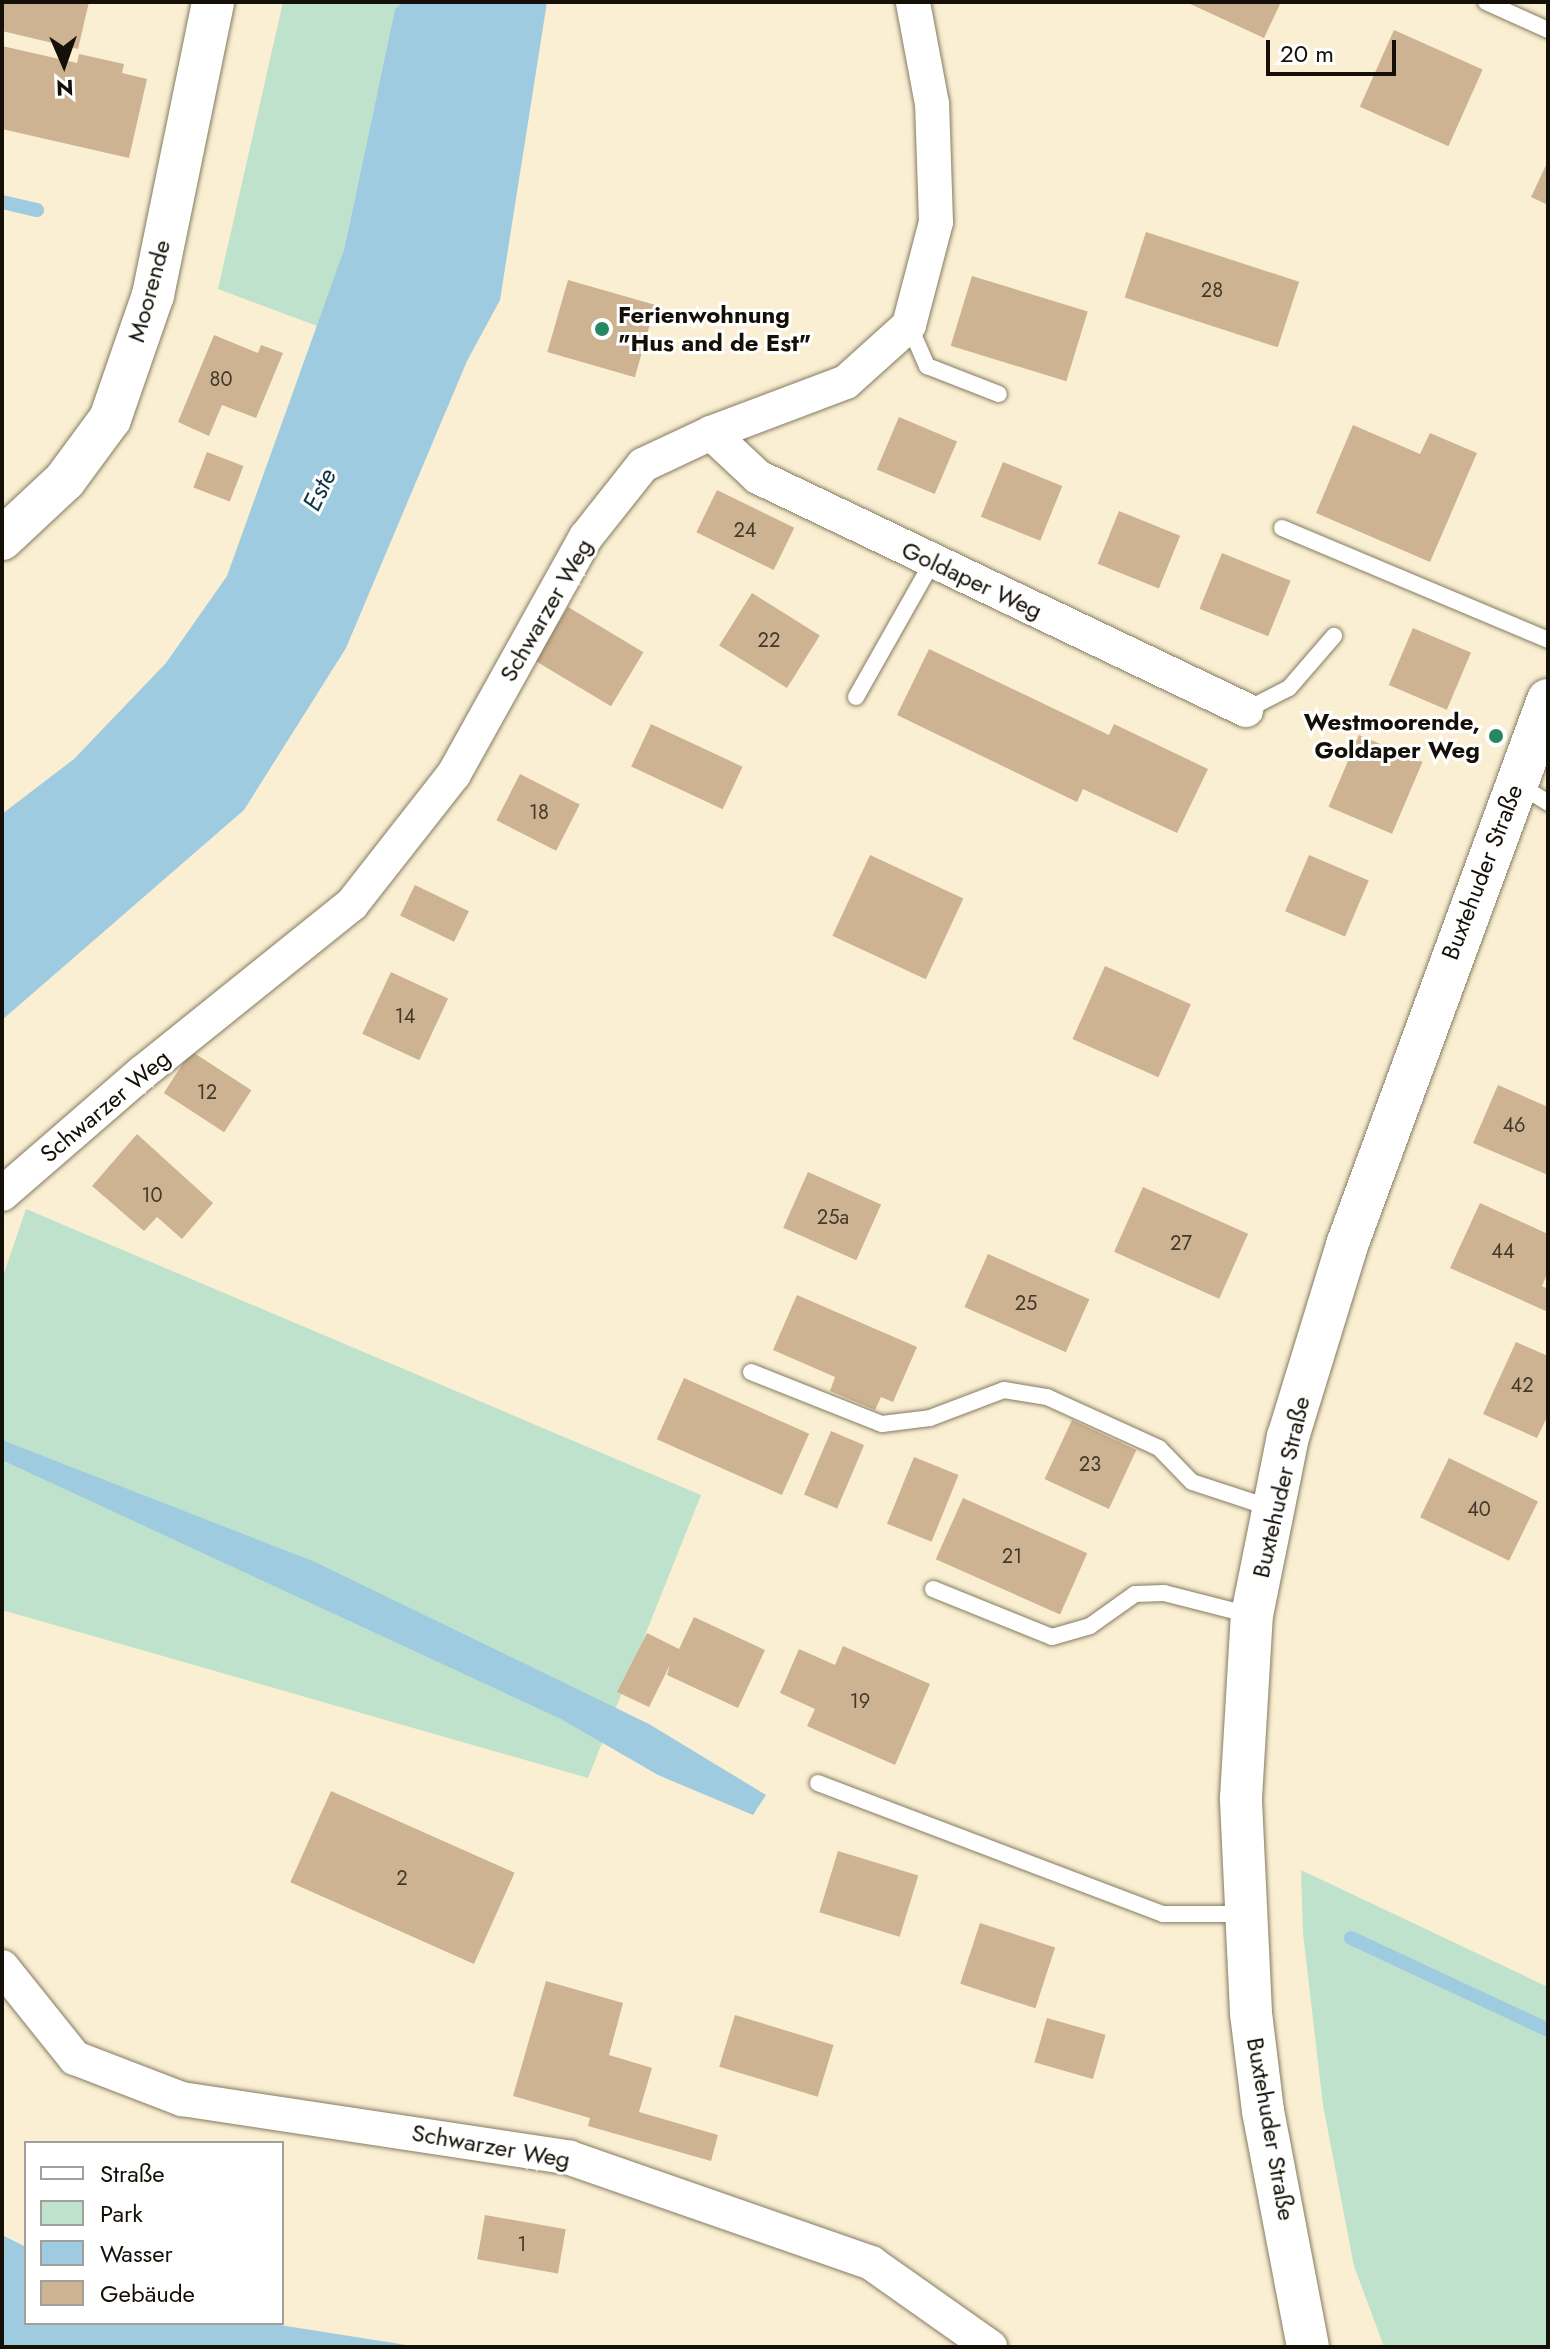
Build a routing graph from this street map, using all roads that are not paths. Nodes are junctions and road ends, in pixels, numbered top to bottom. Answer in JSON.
{"nodes":[{"id":1,"x":213,"y":2,"type":"edge"},
{"id":2,"x":913,"y":2,"type":"edge"},
{"id":3,"x":1486,"y":2,"type":"edge"},
{"id":4,"x":1548,"y":30,"type":"edge"},
{"id":5,"x":909,"y":325,"type":"junction"},
{"id":6,"x":999,"y":394,"type":"dead end"},
{"id":7,"x":711,"y":433,"type":"junction"},
{"id":8,"x":1282,"y":528,"type":"dead end"},
{"id":9,"x":2,"y":539,"type":"edge"},
{"id":10,"x":933,"y":561,"type":"junction"},
{"id":11,"x":1334,"y":636,"type":"dead end"},
{"id":12,"x":1548,"y":640,"type":"edge"},
{"id":13,"x":856,"y":697,"type":"dead end"},
{"id":14,"x":1548,"y":700,"type":"edge"},
{"id":15,"x":1246,"y":710,"type":"joint"},
{"id":16,"x":1532,"y":793,"type":"edge"},
{"id":17,"x":2,"y":1194,"type":"edge"},
{"id":18,"x":751,"y":1372,"type":"dead end"},
{"id":19,"x":1275,"y":1510,"type":"junction"},
{"id":20,"x":933,"y":1589,"type":"dead end"},
{"id":21,"x":1252,"y":1615,"type":"junction"},
{"id":22,"x":818,"y":1783,"type":"dead end"},
{"id":23,"x":1244,"y":1914,"type":"junction"},
{"id":24,"x":2,"y":1967,"type":"edge"},
{"id":25,"x":1296,"y":2263,"type":"junction"},
{"id":26,"x":990,"y":2347,"type":"edge"},
{"id":27,"x":1308,"y":2347,"type":"edge"},
{"id":28,"x":1327,"y":2347,"type":"edge"}],
"edges":[{"from":1,"to":9,"type":"street","name":"Moorende"},
{"from":2,"to":5,"type":"street"},
{"from":3,"to":4,"type":"lane"},
{"from":5,"to":6,"type":"lane"},
{"from":5,"to":7,"type":"street","name":"Schwarzer Weg"},
{"from":7,"to":10,"type":"street","name":"Goldaper Weg"},
{"from":7,"to":17,"type":"street","name":"Schwarzer Weg"},
{"from":8,"to":12,"type":"lane"},
{"from":10,"to":13,"type":"lane"},
{"from":10,"to":15,"type":"street","name":"Goldaper Weg"},
{"from":11,"to":15,"type":"lane"},
{"from":14,"to":16,"type":"street","name":"Buxtehuder Straße"},
{"from":16,"to":19,"type":"street","name":"Buxtehuder Straße"},
{"from":18,"to":19,"type":"lane"},
{"from":19,"to":21,"type":"street","name":"Buxtehuder Straße"},
{"from":20,"to":21,"type":"lane"},
{"from":21,"to":23,"type":"street","name":"Buxtehuder Straße"},
{"from":22,"to":23,"type":"lane"},
{"from":23,"to":25,"type":"street","name":"Buxtehuder Straße"},
{"from":24,"to":26,"type":"street","name":"Schwarzer Weg"},
{"from":25,"to":27,"type":"street","name":"Buxtehuder Straße"},
{"from":25,"to":28,"type":"street","name":"Buxtehuder Straße"}]}
